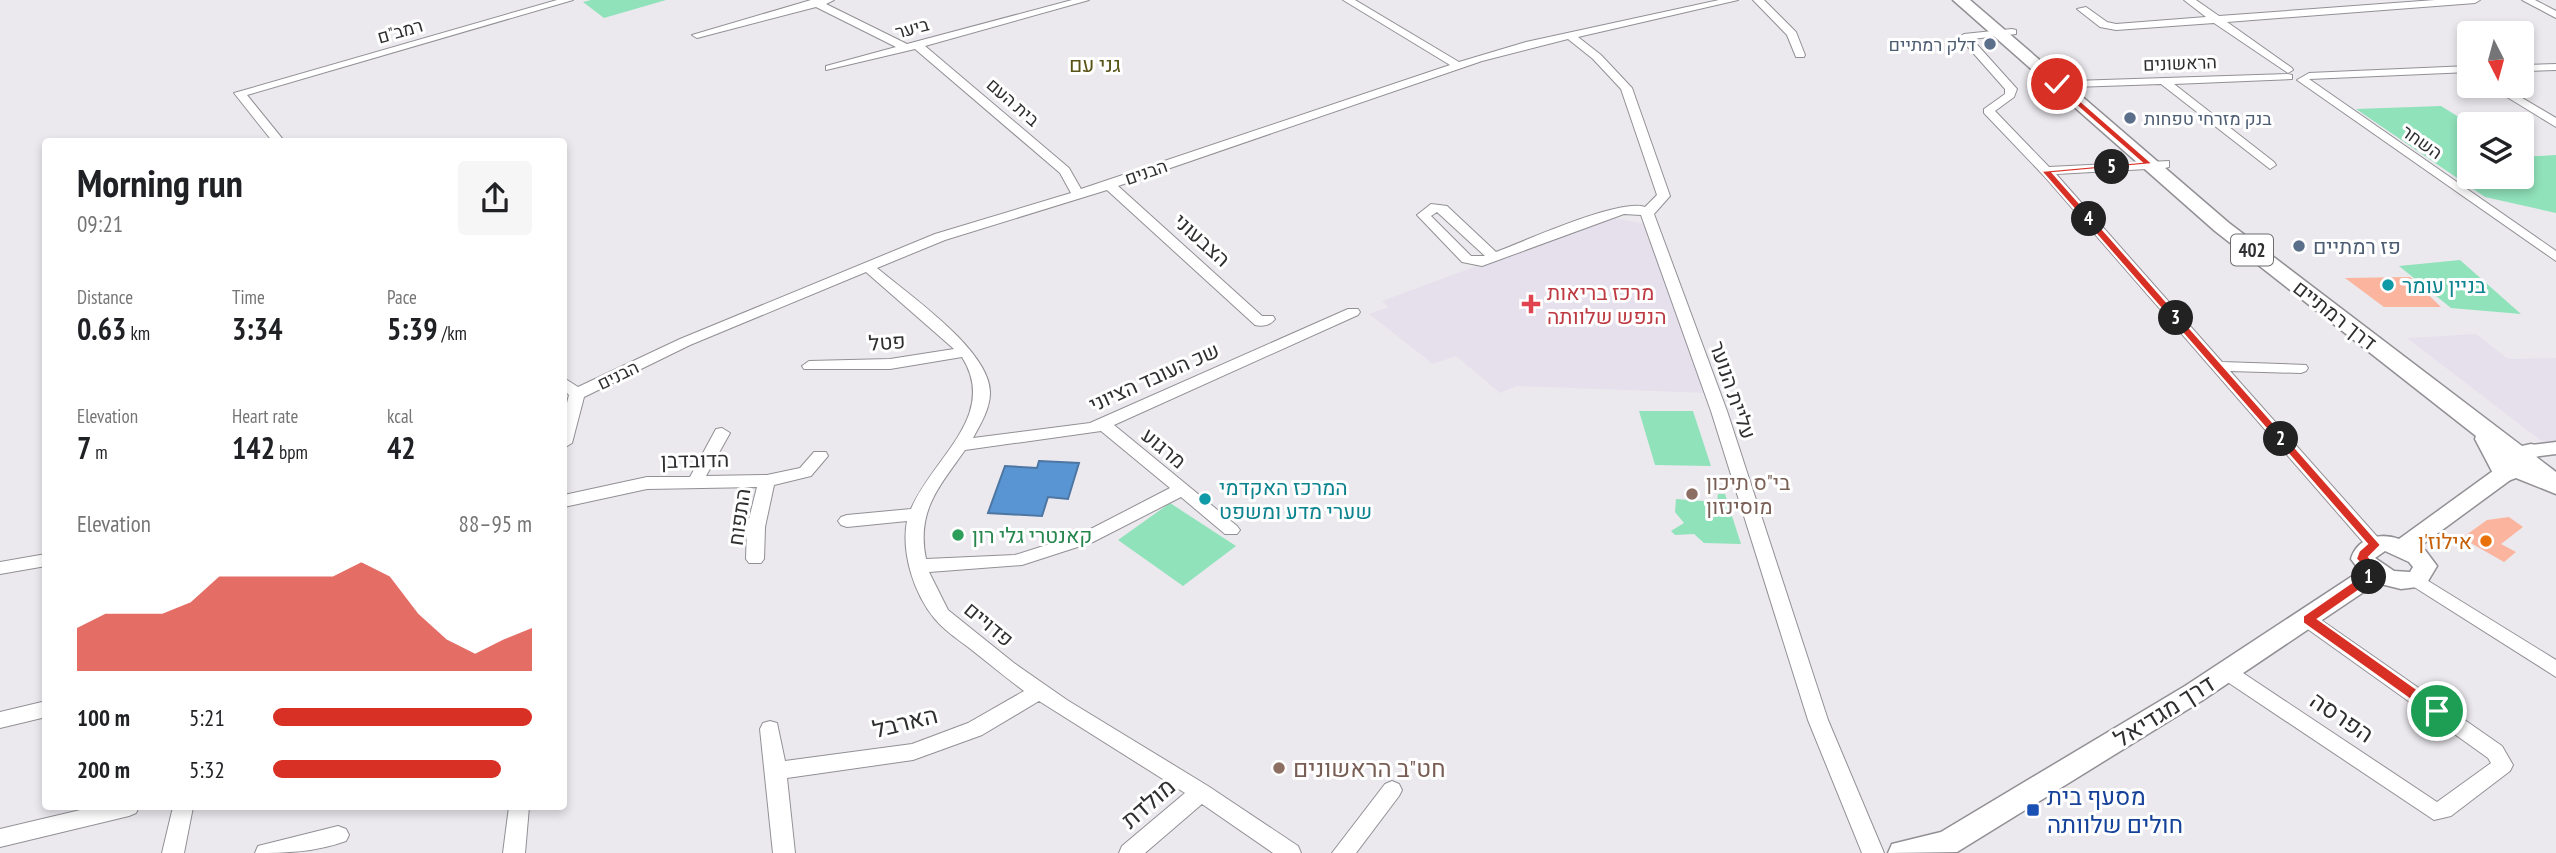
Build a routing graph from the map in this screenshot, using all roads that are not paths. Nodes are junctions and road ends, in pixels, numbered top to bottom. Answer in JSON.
{"nodes":[{"id":1,"x":568,"y":0,"type":"edge"},
{"id":2,"x":1084,"y":0,"type":"edge"},
{"id":3,"x":1348,"y":0,"type":"edge"},
{"id":4,"x":1732,"y":0,"type":"edge"},
{"id":5,"x":1758,"y":0,"type":"edge"},
{"id":6,"x":1961,"y":0,"type":"edge"},
{"id":7,"x":1976,"y":0,"type":"edge"},
{"id":8,"x":2189,"y":0,"type":"edge"},
{"id":9,"x":2475,"y":0,"type":"edge"},
{"id":10,"x":2529,"y":0,"type":"edge"},
{"id":11,"x":819,"y":1,"type":"edge"},
{"id":12,"x":2082,"y":9,"type":"dead end"},
{"id":13,"x":2556,"y":15,"type":"edge"},
{"id":14,"x":2217,"y":20,"type":"junction"},
{"id":15,"x":2005,"y":33,"type":"junction"},
{"id":16,"x":697,"y":35,"type":"dead end"},
{"id":17,"x":1571,"y":36,"type":"junction"},
{"id":18,"x":911,"y":46,"type":"junction"},
{"id":19,"x":1800,"y":55,"type":"dead end"},
{"id":20,"x":1459,"y":66,"type":"junction"},
{"id":21,"x":2556,"y":67,"type":"edge"},
{"id":22,"x":830,"y":68,"type":"dead end"},
{"id":23,"x":2534,"y":68,"type":"edge"},
{"id":24,"x":2457,"y":70,"type":"edge"},
{"id":25,"x":2288,"y":73,"type":"junction"},
{"id":26,"x":2306,"y":78,"type":"junction"},
{"id":27,"x":2162,"y":80,"type":"junction"},
{"id":28,"x":2073,"y":84,"type":"junction"},
{"id":29,"x":2515,"y":98,"type":"edge"},
{"id":30,"x":2556,"y":123,"type":"edge"},
{"id":31,"x":276,"y":138,"type":"edge"},
{"id":32,"x":2157,"y":164,"type":"junction"},
{"id":33,"x":2270,"y":165,"type":"dead end"},
{"id":34,"x":2046,"y":171,"type":"junction"},
{"id":35,"x":1109,"y":185,"type":"junction"},
{"id":36,"x":1077,"y":194,"type":"junction"},
{"id":37,"x":1647,"y":213,"type":"junction"},
{"id":38,"x":2556,"y":257,"type":"edge"},
{"id":39,"x":1494,"y":258,"type":"junction"},
{"id":40,"x":867,"y":266,"type":"junction"},
{"id":41,"x":1353,"y":312,"type":"dead end"},
{"id":42,"x":1268,"y":319,"type":"dead end"},
{"id":43,"x":966,"y":352,"type":"junction"},
{"id":44,"x":809,"y":366,"type":"dead end"},
{"id":45,"x":2219,"y":366,"type":"junction"},
{"id":46,"x":2301,"y":368,"type":"dead end"},
{"id":47,"x":567,"y":386,"type":"edge"},
{"id":48,"x":577,"y":394,"type":"junction"},
{"id":49,"x":1103,"y":424,"type":"junction"},
{"id":50,"x":567,"y":432,"type":"edge"},
{"id":51,"x":722,"y":433,"type":"dead end"},
{"id":52,"x":962,"y":445,"type":"junction"},
{"id":53,"x":2556,"y":448,"type":"edge"},
{"id":54,"x":820,"y":456,"type":"dead end"},
{"id":55,"x":2517,"y":459,"type":"junction"},
{"id":56,"x":2556,"y":470,"type":"edge"},
{"id":57,"x":767,"y":481,"type":"junction"},
{"id":58,"x":694,"y":484,"type":"junction"},
{"id":59,"x":2556,"y":486,"type":"edge"},
{"id":60,"x":1181,"y":490,"type":"junction"},
{"id":61,"x":567,"y":500,"type":"edge"},
{"id":62,"x":917,"y":514,"type":"junction"},
{"id":63,"x":847,"y":521,"type":"dead end"},
{"id":64,"x":1231,"y":530,"type":"dead end"},
{"id":65,"x":2375,"y":545,"type":"junction"},
{"id":66,"x":2402,"y":548,"type":"junction"},
{"id":67,"x":755,"y":559,"type":"dead end"},
{"id":68,"x":42,"y":562,"type":"edge"},
{"id":69,"x":919,"y":566,"type":"junction"},
{"id":70,"x":0,"y":568,"type":"edge"},
{"id":71,"x":2376,"y":572,"type":"junction"},
{"id":72,"x":2417,"y":580,"type":"junction"},
{"id":73,"x":2308,"y":620,"type":"junction"},
{"id":74,"x":2556,"y":670,"type":"edge"},
{"id":75,"x":2227,"y":671,"type":"junction"},
{"id":76,"x":1037,"y":693,"type":"junction"},
{"id":77,"x":42,"y":710,"type":"edge"},
{"id":78,"x":0,"y":720,"type":"edge"},
{"id":79,"x":770,"y":729,"type":"dead end"},
{"id":80,"x":776,"y":771,"type":"junction"},
{"id":81,"x":1392,"y":790,"type":"dead end"},
{"id":82,"x":1201,"y":793,"type":"junction"},
{"id":83,"x":117,"y":810,"type":"edge"},
{"id":84,"x":182,"y":810,"type":"edge"},
{"id":85,"x":519,"y":810,"type":"edge"},
{"id":86,"x":338,"y":835,"type":"dead end"},
{"id":87,"x":0,"y":838,"type":"edge"},
{"id":88,"x":1943,"y":848,"type":"edge"},
{"id":89,"x":173,"y":853,"type":"edge"},
{"id":90,"x":266,"y":853,"type":"edge"},
{"id":91,"x":513,"y":853,"type":"edge"},
{"id":92,"x":784,"y":853,"type":"edge"},
{"id":93,"x":1130,"y":853,"type":"edge"},
{"id":94,"x":1290,"y":853,"type":"edge"},
{"id":95,"x":1343,"y":853,"type":"edge"},
{"id":96,"x":1873,"y":853,"type":"edge"},
{"id":97,"x":1902,"y":853,"type":"edge"}],
"edges":[{"from":1,"to":31,"type":"street","name":"רמב\"ם"},
{"from":2,"to":18,"type":"street","name":"ביער"},
{"from":3,"to":20,"type":"street"},
{"from":4,"to":17,"type":"street","name":"הבנים"},
{"from":5,"to":19,"type":"street"},
{"from":6,"to":15,"type":"main road","name":"דרך רמתיים","number":"402"},
{"from":7,"to":15,"type":"main road","name":"דרך רמתיים","number":"402"},
{"from":8,"to":14,"type":"street"},
{"from":9,"to":14,"type":"street"},
{"from":10,"to":13,"type":"street"},
{"from":11,"to":16,"type":"street"},
{"from":11,"to":18,"type":"street","name":"בית העם"},
{"from":12,"to":14,"type":"street"},
{"from":14,"to":25,"type":"street"},
{"from":15,"to":28,"type":"main road","name":"דרך רמתיים","number":"402"},
{"from":15,"to":32,"type":"main road","name":"דרך רמתיים","number":"402"},
{"from":15,"to":34,"type":"street"},
{"from":17,"to":20,"type":"street","name":"הבנים"},
{"from":17,"to":37,"type":"street"},
{"from":18,"to":22,"type":"street","name":"ביער"},
{"from":18,"to":36,"type":"street","name":"בית העם"},
{"from":20,"to":35,"type":"street","name":"הבנים"},
{"from":21,"to":23,"type":"street"},
{"from":24,"to":26,"type":"street"},
{"from":25,"to":26,"type":"street"},
{"from":25,"to":27,"type":"street","name":"הראשונים"},
{"from":26,"to":38,"type":"street","name":"השחר"},
{"from":27,"to":28,"type":"street","name":"הראשונים"},
{"from":27,"to":33,"type":"street"},
{"from":28,"to":32,"type":"main road","name":"דרך רמתיים","number":"402"},
{"from":29,"to":30,"type":"street"},
{"from":32,"to":34,"type":"street"},
{"from":32,"to":55,"type":"main road","name":"דרך רמתיים","number":"402"},
{"from":32,"to":55,"type":"main road","name":"דרך רמתיים","number":"402"},
{"from":34,"to":45,"type":"street"},
{"from":35,"to":36,"type":"street","name":"הבנים"},
{"from":35,"to":42,"type":"street","name":"הצבעוני"},
{"from":36,"to":40,"type":"street","name":"הבנים"},
{"from":37,"to":39,"type":"street"},
{"from":37,"to":96,"type":"street","name":"עליית הנוער"},
{"from":39,"to":39,"type":"street"},
{"from":40,"to":43,"type":"street","name":"פדויים"},
{"from":40,"to":48,"type":"street","name":"הבנים"},
{"from":41,"to":49,"type":"street","name":"שכ העובד הציוני"},
{"from":43,"to":44,"type":"street","name":"פטל"},
{"from":43,"to":52,"type":"street","name":"פדויים"},
{"from":45,"to":46,"type":"street"},
{"from":45,"to":65,"type":"street"},
{"from":47,"to":48,"type":"street"},
{"from":48,"to":50,"type":"street"},
{"from":49,"to":52,"type":"street","name":"שכ העובד הציוני"},
{"from":49,"to":60,"type":"street","name":"מרגוע"},
{"from":51,"to":58,"type":"street"},
{"from":52,"to":62,"type":"street","name":"פדויים"},
{"from":53,"to":55,"type":"street"},
{"from":54,"to":57,"type":"street","name":"הדובדבן"},
{"from":55,"to":56,"type":"main road","name":"דרך רמתיים","number":"402"},
{"from":55,"to":59,"type":"main road"},
{"from":55,"to":66,"type":"main road"},
{"from":57,"to":58,"type":"street","name":"הדובדבן"},
{"from":57,"to":67,"type":"street","name":"התפוח"},
{"from":58,"to":61,"type":"street","name":"הדובדבן"},
{"from":60,"to":64,"type":"street","name":"מרגוע"},
{"from":60,"to":69,"type":"street"},
{"from":62,"to":63,"type":"street"},
{"from":62,"to":69,"type":"street","name":"פדויים"},
{"from":65,"to":66,"type":"main road"},
{"from":65,"to":71,"type":"main road"},
{"from":66,"to":72,"type":"main road"},
{"from":68,"to":70,"type":"street"},
{"from":69,"to":76,"type":"street","name":"פדויים"},
{"from":71,"to":72,"type":"main road"},
{"from":71,"to":73,"type":"main road","name":"דרך מגדיאל"},
{"from":72,"to":74,"type":"street"},
{"from":73,"to":75,"type":"main road","name":"דרך מגדיאל"},
{"from":73,"to":75,"type":"street","name":"הפרסה"},
{"from":75,"to":88,"type":"main road","name":"דרך מגדיאל"},
{"from":76,"to":80,"type":"street","name":"הארבל"},
{"from":76,"to":82,"type":"street","name":"פדויים"},
{"from":77,"to":78,"type":"street"},
{"from":79,"to":80,"type":"street"},
{"from":80,"to":92,"type":"street"},
{"from":81,"to":95,"type":"street"},
{"from":82,"to":93,"type":"street","name":"מולדת"},
{"from":82,"to":94,"type":"street","name":"פדויים"},
{"from":83,"to":87,"type":"street"},
{"from":84,"to":89,"type":"street"},
{"from":85,"to":91,"type":"street"},
{"from":86,"to":90,"type":"street"},
{"from":88,"to":97,"type":"main road","name":"דרך מגדיאל"}]}
